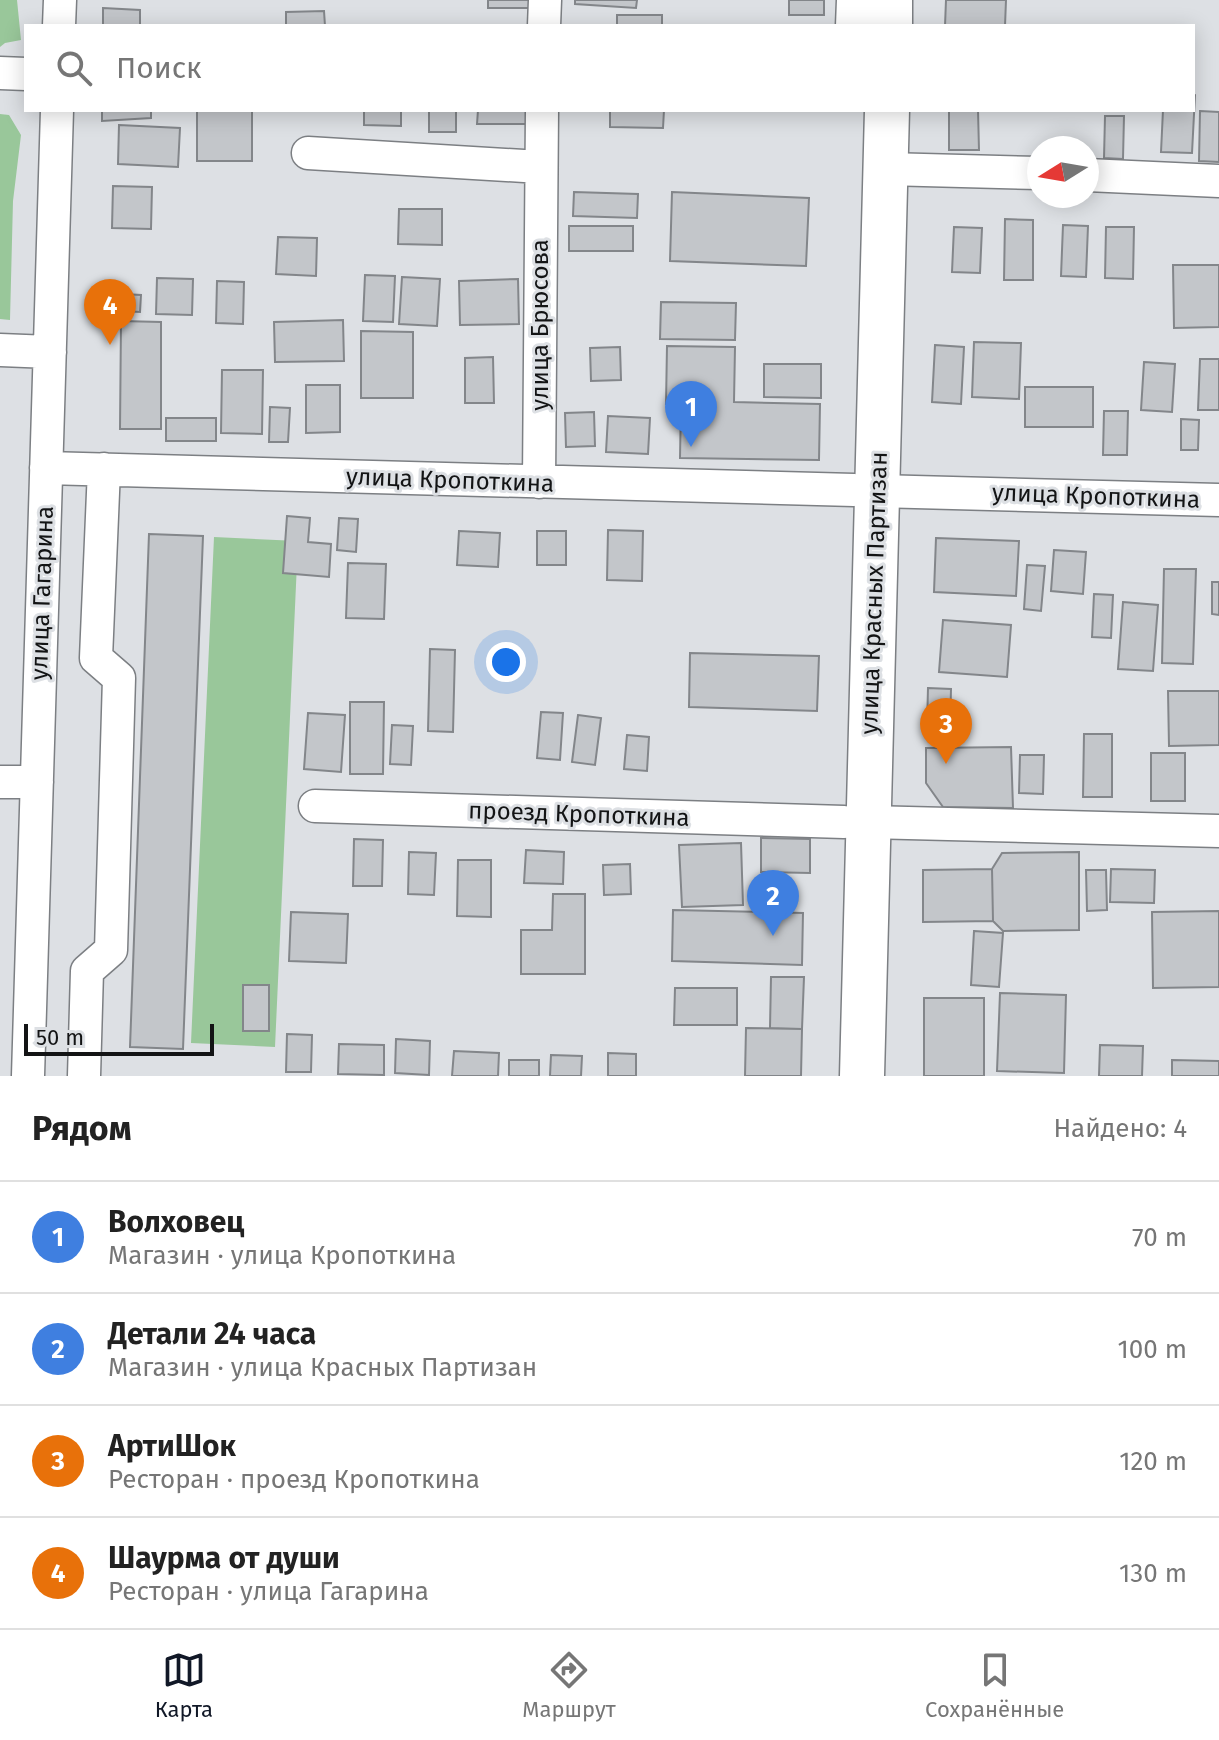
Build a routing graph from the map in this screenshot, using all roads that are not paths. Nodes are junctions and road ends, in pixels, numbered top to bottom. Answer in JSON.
{"nodes":[{"id":1,"x":60,"y":0,"type":"edge"},
{"id":2,"x":545,"y":0,"type":"edge"},
{"id":3,"x":859,"y":0,"type":"edge"},
{"id":4,"x":890,"y":0,"type":"edge"},
{"id":5,"x":59,"y":24,"type":"edge"},
{"id":6,"x":544,"y":24,"type":"edge"},
{"id":7,"x":858,"y":24,"type":"edge"},
{"id":8,"x":890,"y":24,"type":"edge"},
{"id":9,"x":0,"y":73,"type":"edge"},
{"id":10,"x":24,"y":74,"type":"edge"},
{"id":11,"x":57,"y":112,"type":"edge"},
{"id":12,"x":542,"y":112,"type":"edge"},
{"id":13,"x":857,"y":112,"type":"edge"},
{"id":14,"x":887,"y":112,"type":"edge"},
{"id":15,"x":308,"y":153,"type":"dead end"},
{"id":16,"x":540,"y":167,"type":"junction"},
{"id":17,"x":886,"y":169,"type":"junction"},
{"id":18,"x":1027,"y":173,"type":"edge"},
{"id":19,"x":1099,"y":176,"type":"edge"},
{"id":20,"x":1219,"y":181,"type":"edge"},
{"id":21,"x":0,"y":350,"type":"edge"},
{"id":22,"x":50,"y":352,"type":"junction"},
{"id":23,"x":46,"y":468,"type":"junction"},
{"id":24,"x":104,"y":469,"type":"junction"},
{"id":25,"x":539,"y":482,"type":"junction"},
{"id":26,"x":866,"y":490,"type":"junction"},
{"id":27,"x":1219,"y":500,"type":"edge"},
{"id":28,"x":0,"y":782,"type":"edge"},
{"id":29,"x":37,"y":782,"type":"junction"},
{"id":30,"x":315,"y":806,"type":"dead end"},
{"id":31,"x":856,"y":822,"type":"junction"},
{"id":32,"x":1219,"y":831,"type":"edge"},
{"id":33,"x":28,"y":1076,"type":"edge"},
{"id":34,"x":84,"y":1076,"type":"edge"},
{"id":35,"x":837,"y":1076,"type":"edge"},
{"id":36,"x":862,"y":1076,"type":"edge"}],
"edges":[{"from":1,"to":5,"type":"street"},
{"from":2,"to":6,"type":"street"},
{"from":3,"to":7,"type":"highway"},
{"from":4,"to":8,"type":"highway"},
{"from":9,"to":10,"type":"street"},
{"from":11,"to":22,"type":"street","name":"улица Гагарина"},
{"from":12,"to":16,"type":"street","name":"улица Брюсова"},
{"from":13,"to":26,"type":"highway","name":"улица Красных Партизан"},
{"from":14,"to":17,"type":"highway","name":"улица Красных Партизан"},
{"from":15,"to":16,"type":"street"},
{"from":16,"to":25,"type":"street","name":"улица Брюсова"},
{"from":17,"to":18,"type":"street"},
{"from":17,"to":26,"type":"highway","name":"улица Красных Партизан"},
{"from":19,"to":20,"type":"street"},
{"from":21,"to":22,"type":"street"},
{"from":22,"to":23,"type":"street","name":"улица Гагарина"},
{"from":23,"to":24,"type":"street","name":"улица Кропоткина"},
{"from":23,"to":29,"type":"street","name":"улица Гагарина"},
{"from":24,"to":25,"type":"street","name":"улица Кропоткина"},
{"from":24,"to":34,"type":"street"},
{"from":25,"to":26,"type":"street","name":"улица Кропоткина"},
{"from":26,"to":27,"type":"street","name":"улица Кропоткина"},
{"from":26,"to":31,"type":"highway","name":"улица Красных Партизан"},
{"from":28,"to":29,"type":"street"},
{"from":29,"to":33,"type":"street","name":"улица Гагарина"},
{"from":30,"to":31,"type":"street","name":"проезд Кропоткина"},
{"from":31,"to":32,"type":"street","name":"проезд Кропоткина"},
{"from":31,"to":35,"type":"highway","name":"улица Красных Партизан"},
{"from":31,"to":36,"type":"highway","name":"улица Красных Партизан"}]}
